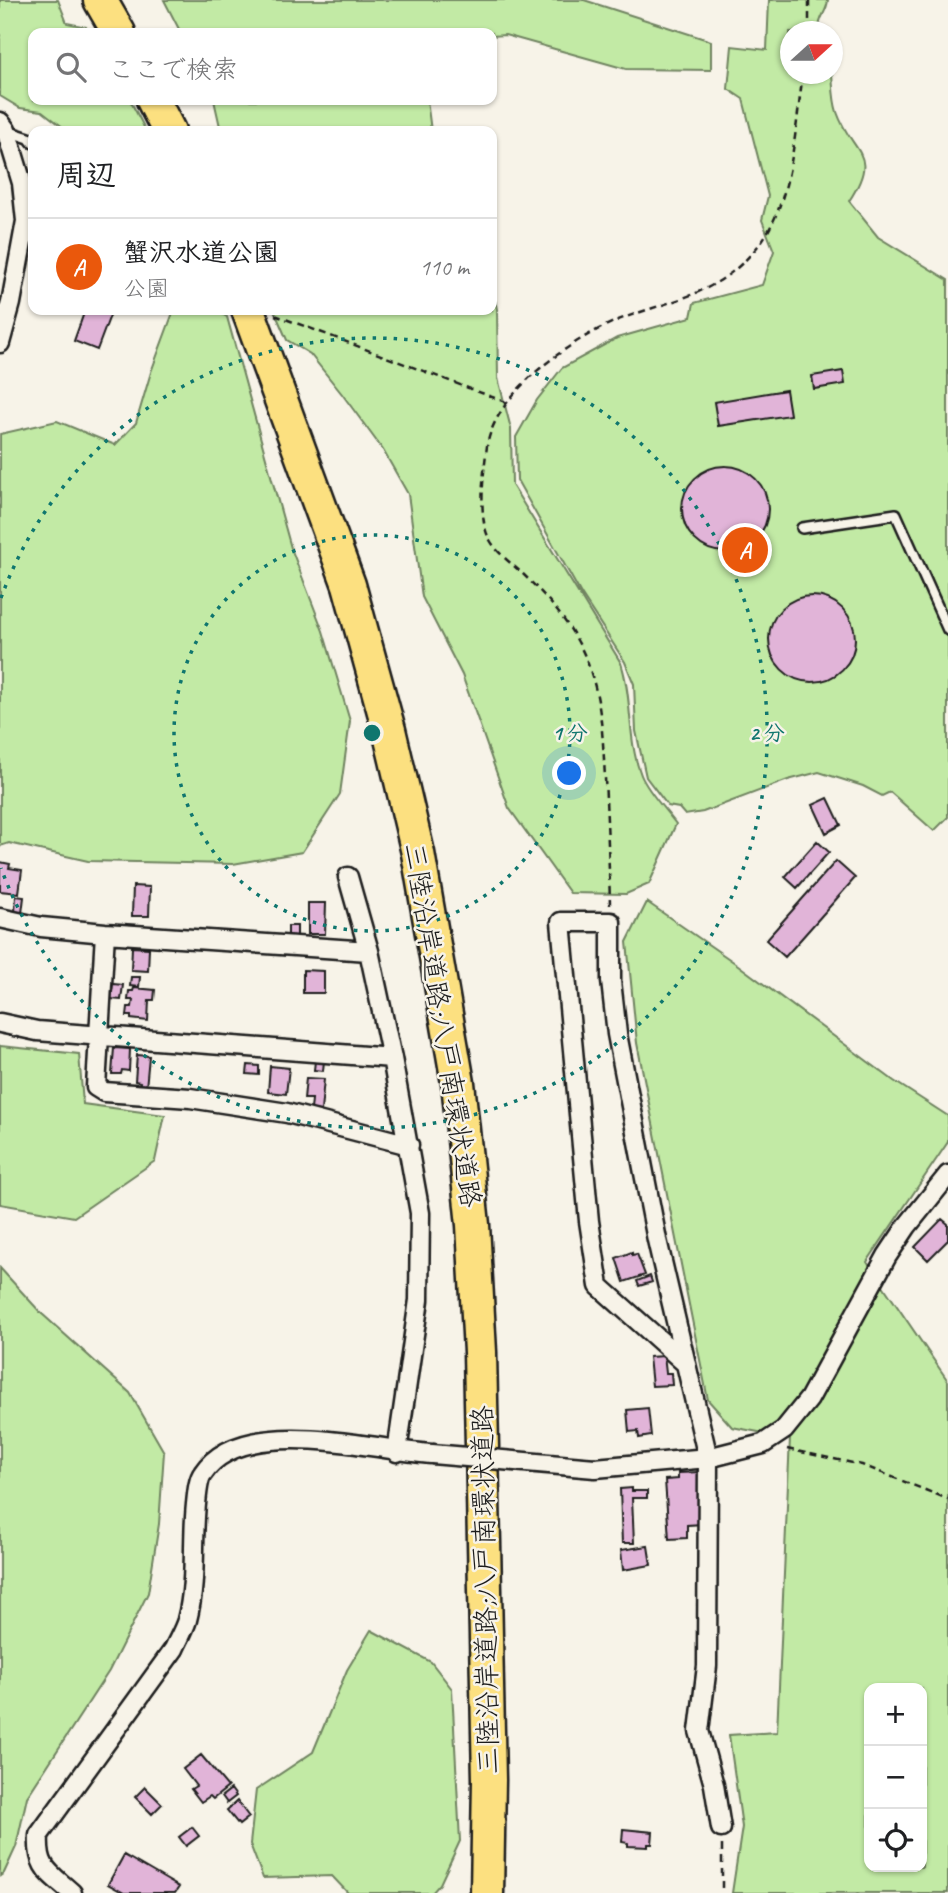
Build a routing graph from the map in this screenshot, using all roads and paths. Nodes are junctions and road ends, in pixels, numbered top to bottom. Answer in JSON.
{"nodes":[{"id":1,"x":100,"y":0,"type":"edge"},
{"id":2,"x":809,"y":0,"type":"edge"},
{"id":3,"x":809,"y":21,"type":"edge"},
{"id":4,"x":115,"y":28,"type":"edge"},
{"id":5,"x":802,"y":84,"type":"edge"},
{"id":6,"x":156,"y":105,"type":"edge"},
{"id":7,"x":3,"y":126,"type":"edge"},
{"id":8,"x":166,"y":126,"type":"edge"},
{"id":9,"x":28,"y":138,"type":"edge"},
{"id":10,"x":260,"y":315,"type":"edge"},
{"id":11,"x":267,"y":315,"type":"edge"},
{"id":12,"x":0,"y":343,"type":"edge"},
{"id":13,"x":508,"y":403,"type":"junction"},
{"id":14,"x":803,"y":528,"type":"dead end"},
{"id":15,"x":948,"y":630,"type":"edge"},
{"id":16,"x":348,"y":877,"type":"dead end"},
{"id":17,"x":0,"y":918,"type":"edge"},
{"id":18,"x":611,"y":922,"type":"junction"},
{"id":19,"x":105,"y":933,"type":"junction"},
{"id":20,"x":369,"y":951,"type":"junction"},
{"id":21,"x":0,"y":1023,"type":"edge"},
{"id":22,"x":100,"y":1037,"type":"junction"},
{"id":23,"x":392,"y":1058,"type":"junction"},
{"id":24,"x":409,"y":1145,"type":"junction"},
{"id":25,"x":948,"y":1175,"type":"edge"},
{"id":26,"x":684,"y":1362,"type":"junction"},
{"id":27,"x":763,"y":1444,"type":"junction"},
{"id":28,"x":397,"y":1451,"type":"junction"},
{"id":29,"x":708,"y":1458,"type":"junction"},
{"id":30,"x":948,"y":1499,"type":"edge"},
{"id":31,"x":721,"y":1828,"type":"joint"},
{"id":32,"x":72,"y":1893,"type":"edge"},
{"id":33,"x":487,"y":1893,"type":"edge"},
{"id":34,"x":722,"y":1893,"type":"edge"}],
"edges":[{"from":1,"to":4,"type":"highway"},
{"from":2,"to":3,"type":"path"},
{"from":5,"to":13,"type":"path"},
{"from":6,"to":8,"type":"highway"},
{"from":7,"to":9,"type":"lane"},
{"from":7,"to":12,"type":"street"},
{"from":10,"to":33,"type":"highway","name":"三陸沿岸道路;八戸南環状道路"},
{"from":11,"to":13,"type":"path"},
{"from":13,"to":18,"type":"path"},
{"from":14,"to":15,"type":"lane"},
{"from":16,"to":20,"type":"street"},
{"from":17,"to":19,"type":"street"},
{"from":18,"to":26,"type":"street"},
{"from":18,"to":26,"type":"street"},
{"from":19,"to":20,"type":"street"},
{"from":19,"to":22,"type":"street"},
{"from":20,"to":23,"type":"street"},
{"from":21,"to":22,"type":"street"},
{"from":22,"to":23,"type":"street"},
{"from":22,"to":24,"type":"street"},
{"from":23,"to":24,"type":"street"},
{"from":24,"to":28,"type":"street"},
{"from":25,"to":27,"type":"street"},
{"from":26,"to":29,"type":"street"},
{"from":27,"to":29,"type":"street"},
{"from":27,"to":30,"type":"path"},
{"from":28,"to":29,"type":"street","bridge":true},
{"from":28,"to":32,"type":"street"},
{"from":29,"to":31,"type":"street"},
{"from":31,"to":34,"type":"path"}]}
